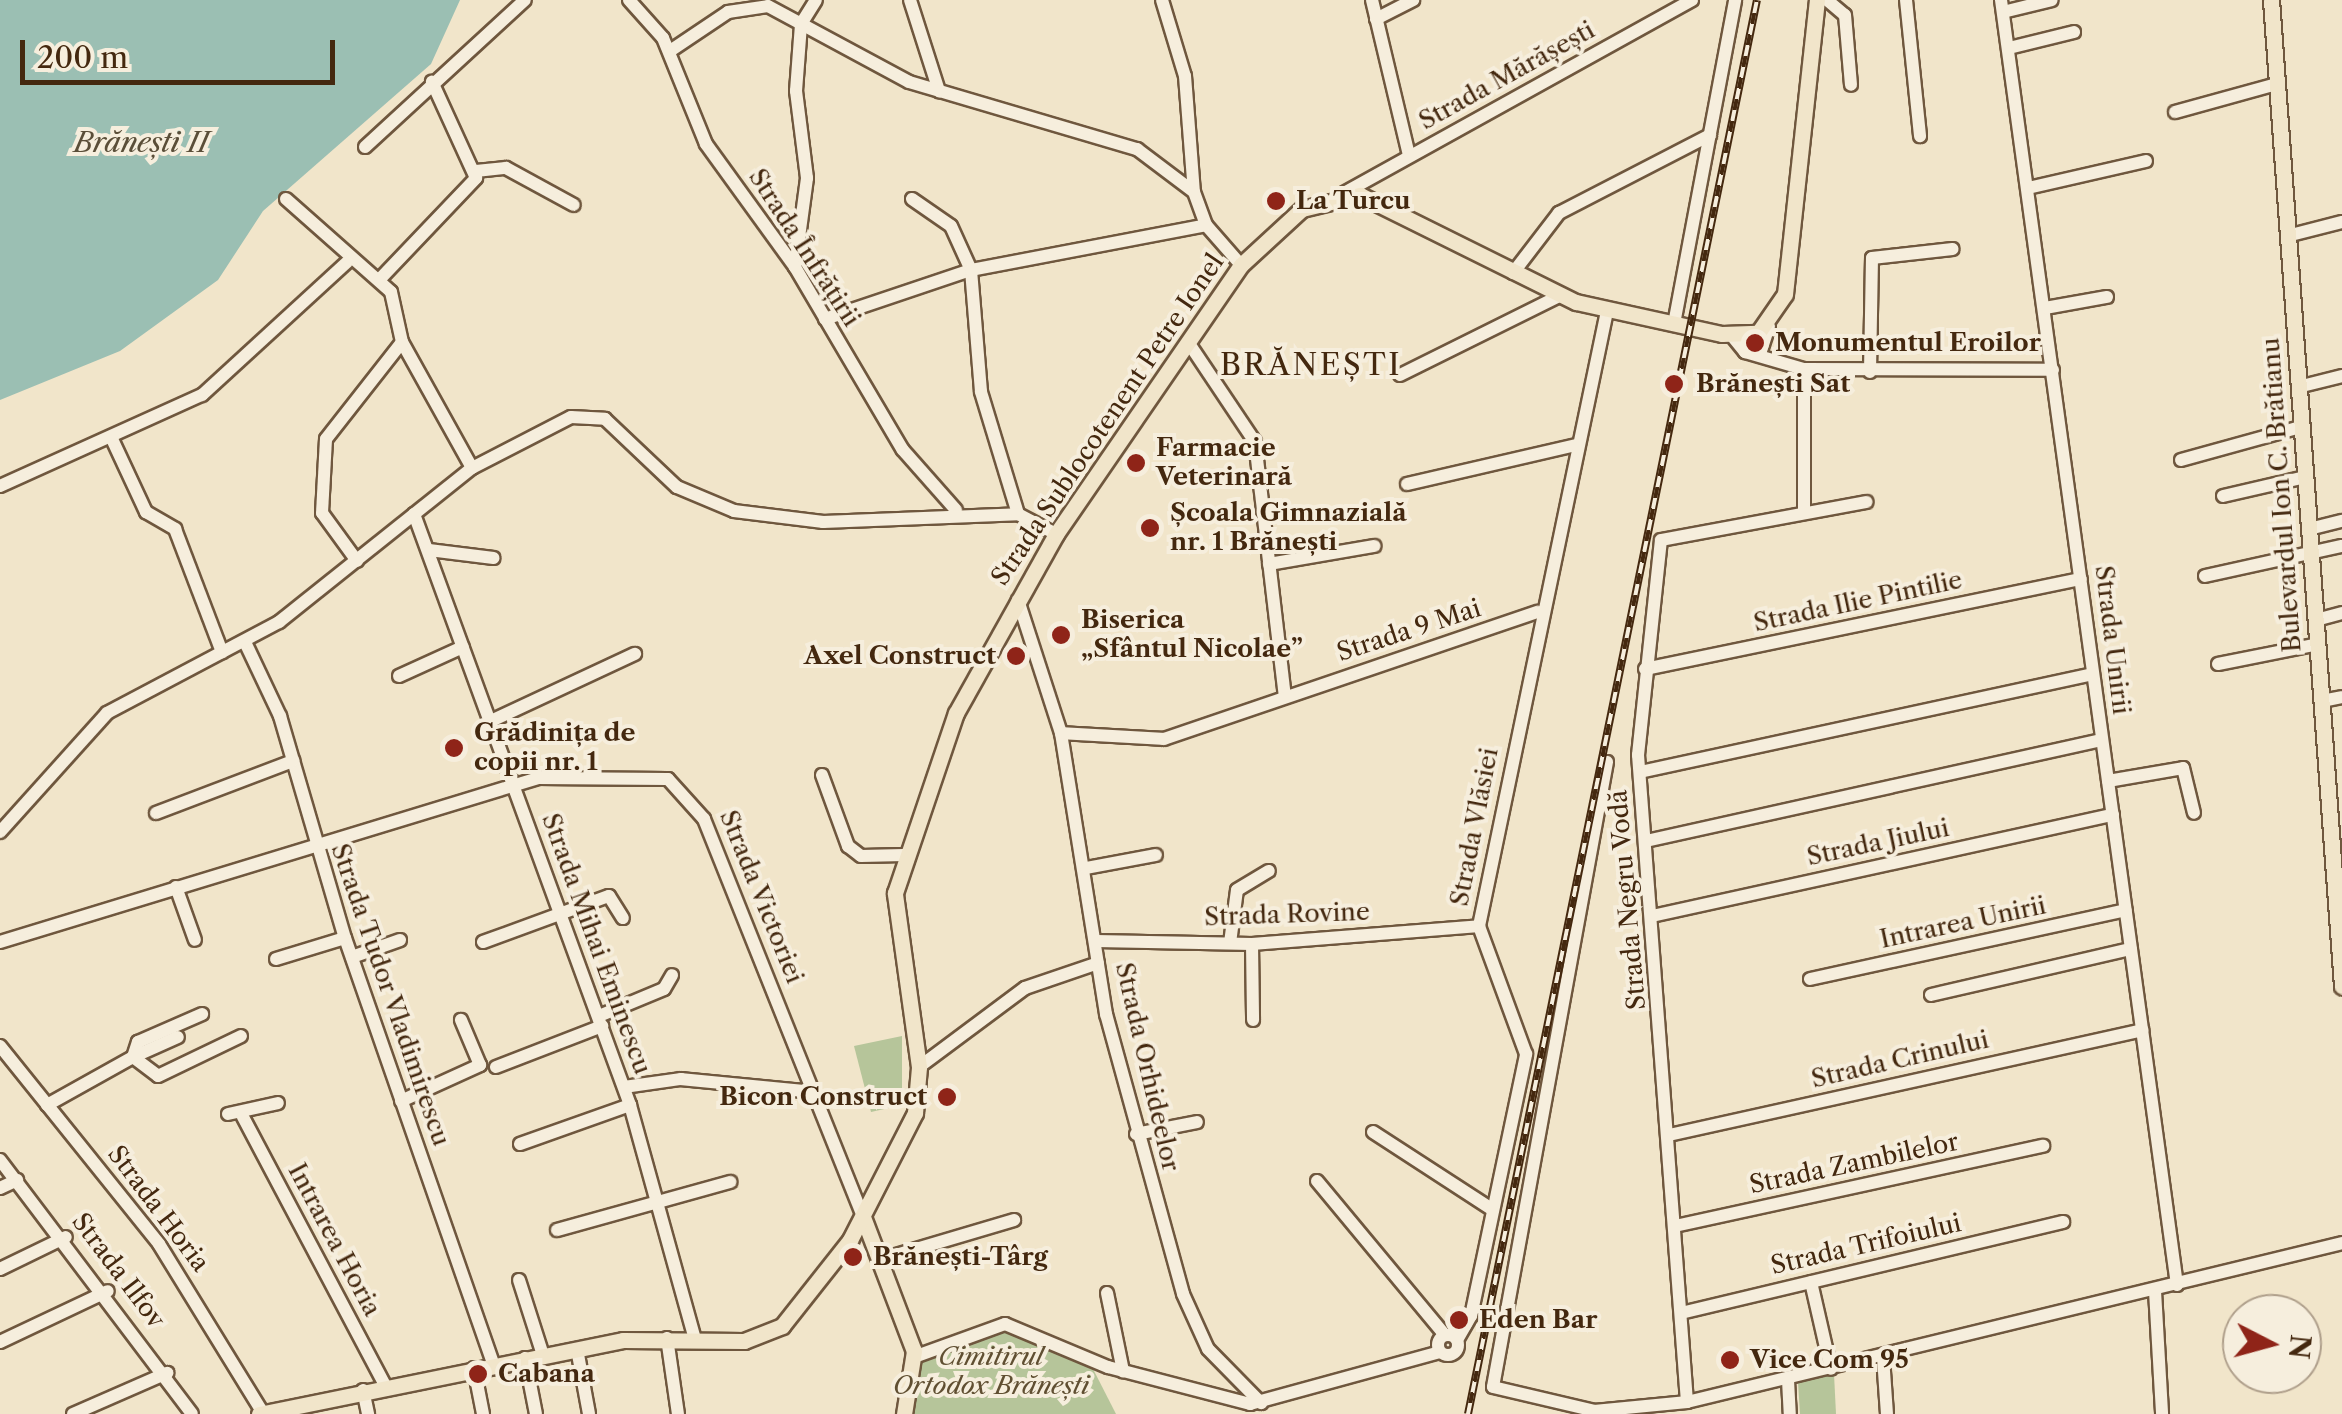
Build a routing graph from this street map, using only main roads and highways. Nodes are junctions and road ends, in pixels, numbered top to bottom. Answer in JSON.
{"nodes":[{"id":1,"x":1817,"y":0,"type":"edge"},
{"id":2,"x":2270,"y":0,"type":"edge"},
{"id":3,"x":2336,"y":814,"type":"edge"},
{"id":4,"x":2342,"y":986,"type":"edge"},
{"id":5,"x":863,"y":1218,"type":"junction"},
{"id":6,"x":295,"y":1410,"type":"edge"},
{"id":7,"x":261,"y":1414,"type":"edge"},
{"id":8,"x":904,"y":1414,"type":"edge"}],
"edges":[{"from":1,"to":5,"type":"main road","name":"Strada Sublocotenent Petre Ionel"},
{"from":2,"to":3,"type":"main road","name":"Bulevardul Ion C. Brătianu"},
{"from":3,"to":4,"type":"main road","name":"Bulevardul Ion C. Brătianu"},
{"from":5,"to":6,"type":"main road","name":"Strada Sublocotenent Petre Ionel"},
{"from":5,"to":8,"type":"main road","name":"Strada Victoriei"},
{"from":6,"to":7,"type":"main road","name":"Strada Sublocotenent Petre Ionel"}]}
